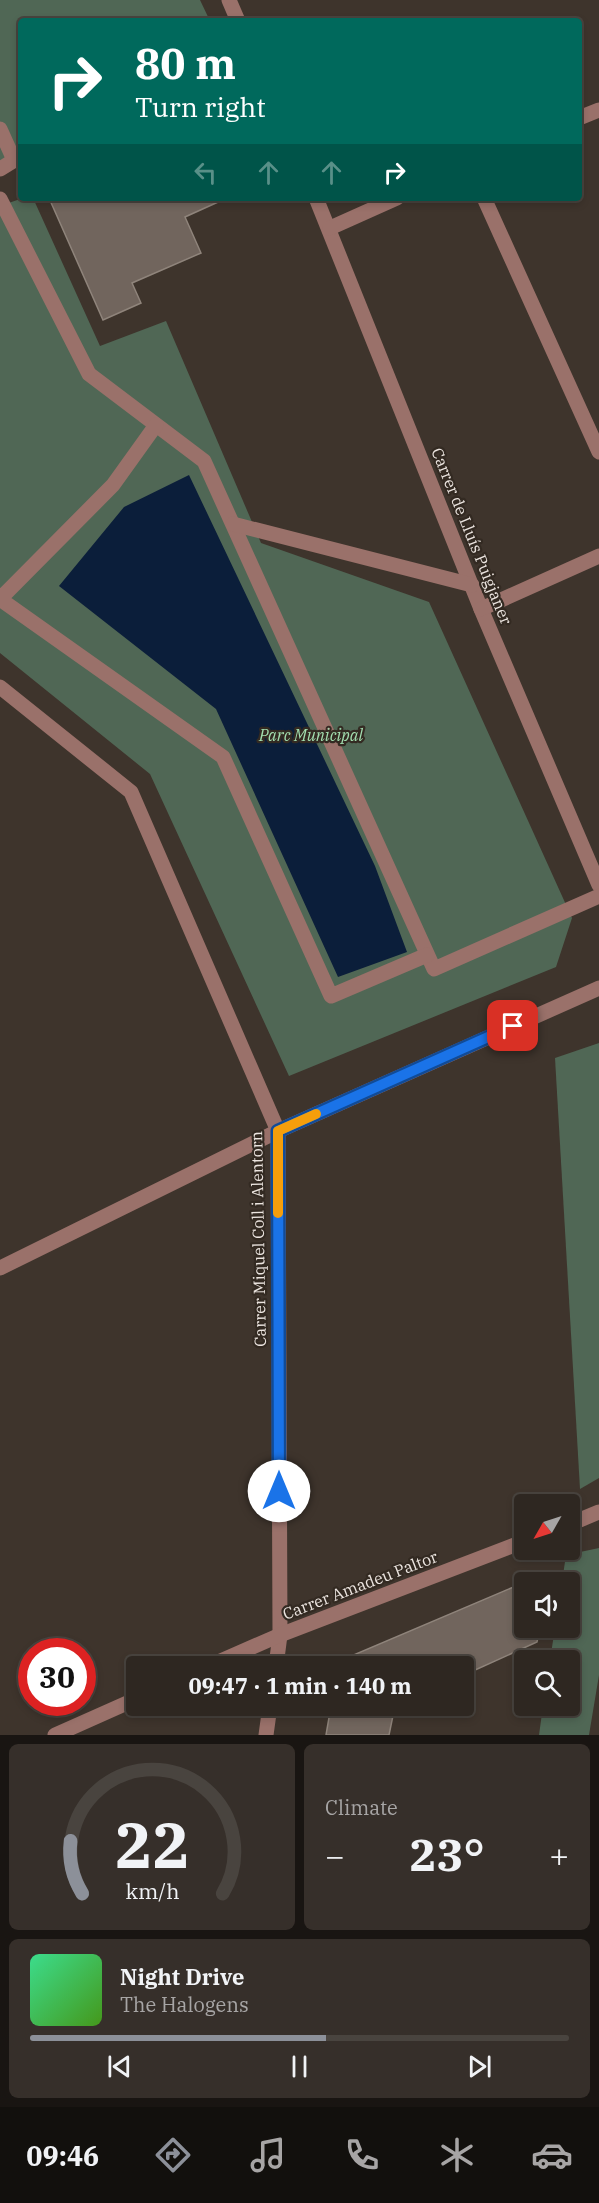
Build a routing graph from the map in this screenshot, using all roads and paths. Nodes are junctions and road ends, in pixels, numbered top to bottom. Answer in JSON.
{"nodes":[{"id":1,"x":229,"y":0,"type":"edge"},
{"id":2,"x":237,"y":18,"type":"edge"},
{"id":3,"x":599,"y":110,"type":"edge"},
{"id":4,"x":582,"y":117,"type":"edge"},
{"id":5,"x":0,"y":129,"type":"edge"},
{"id":6,"x":18,"y":158,"type":"edge"},
{"id":7,"x":0,"y":168,"type":"edge"},
{"id":8,"x":0,"y":199,"type":"edge"},
{"id":9,"x":317,"y":201,"type":"edge"},
{"id":10,"x":390,"y":201,"type":"edge"},
{"id":11,"x":485,"y":201,"type":"edge"},
{"id":12,"x":330,"y":228,"type":"junction"},
{"id":13,"x":156,"y":425,"type":"junction"},
{"id":14,"x":599,"y":452,"type":"edge"},
{"id":15,"x":233,"y":524,"type":"junction"},
{"id":16,"x":599,"y":556,"type":"edge"},
{"id":17,"x":472,"y":585,"type":"junction"},
{"id":18,"x":481,"y":609,"type":"junction"},
{"id":19,"x":0,"y":687,"type":"edge"},
{"id":20,"x":599,"y":885,"type":"edge"},
{"id":21,"x":599,"y":896,"type":"edge"},
{"id":22,"x":427,"y":956,"type":"junction"},
{"id":23,"x":599,"y":988,"type":"edge"},
{"id":24,"x":278,"y":1131,"type":"junction"},
{"id":25,"x":0,"y":1268,"type":"edge"},
{"id":26,"x":599,"y":1512,"type":"edge"},
{"id":27,"x":580,"y":1520,"type":"edge"},
{"id":28,"x":514,"y":1545,"type":"edge"},
{"id":29,"x":280,"y":1635,"type":"junction"},
{"id":30,"x":232,"y":1656,"type":"edge"},
{"id":31,"x":277,"y":1656,"type":"edge"},
{"id":32,"x":126,"y":1703,"type":"edge"},
{"id":33,"x":269,"y":1716,"type":"edge"},
{"id":34,"x":55,"y":1735,"type":"edge"},
{"id":35,"x":266,"y":1735,"type":"edge"}],
"edges":[{"from":1,"to":2,"type":"street"},
{"from":3,"to":4,"type":"street"},
{"from":5,"to":6,"type":"street"},
{"from":6,"to":7,"type":"street"},
{"from":8,"to":13,"type":"street"},
{"from":9,"to":12,"type":"street","name":"Carrer de Lluís Puigjaner"},
{"from":10,"to":12,"type":"street"},
{"from":11,"to":14,"type":"street"},
{"from":12,"to":17,"type":"street","name":"Carrer de Lluís Puigjaner"},
{"from":13,"to":15,"type":"street"},
{"from":13,"to":22,"type":"street"},
{"from":15,"to":17,"type":"street"},
{"from":15,"to":22,"type":"street"},
{"from":16,"to":18,"type":"street"},
{"from":17,"to":18,"type":"street","name":"Carrer de Lluís Puigjaner"},
{"from":18,"to":20,"type":"street","name":"Carrer de Lluís Puigjaner"},
{"from":19,"to":24,"type":"street","name":"Carrer Miquel Coll i Alentorn"},
{"from":21,"to":22,"type":"street"},
{"from":23,"to":24,"type":"street"},
{"from":24,"to":25,"type":"street"},
{"from":24,"to":29,"type":"street","name":"Carrer Miquel Coll i Alentorn"},
{"from":26,"to":27,"type":"street"},
{"from":28,"to":29,"type":"street","name":"Carrer Amadeu Paltor"},
{"from":29,"to":30,"type":"street","name":"Carrer Amadeu Paltor"},
{"from":29,"to":31,"type":"street","name":"Carrer Miquel Coll i Alentorn"},
{"from":32,"to":34,"type":"street"},
{"from":33,"to":35,"type":"street"}]}
